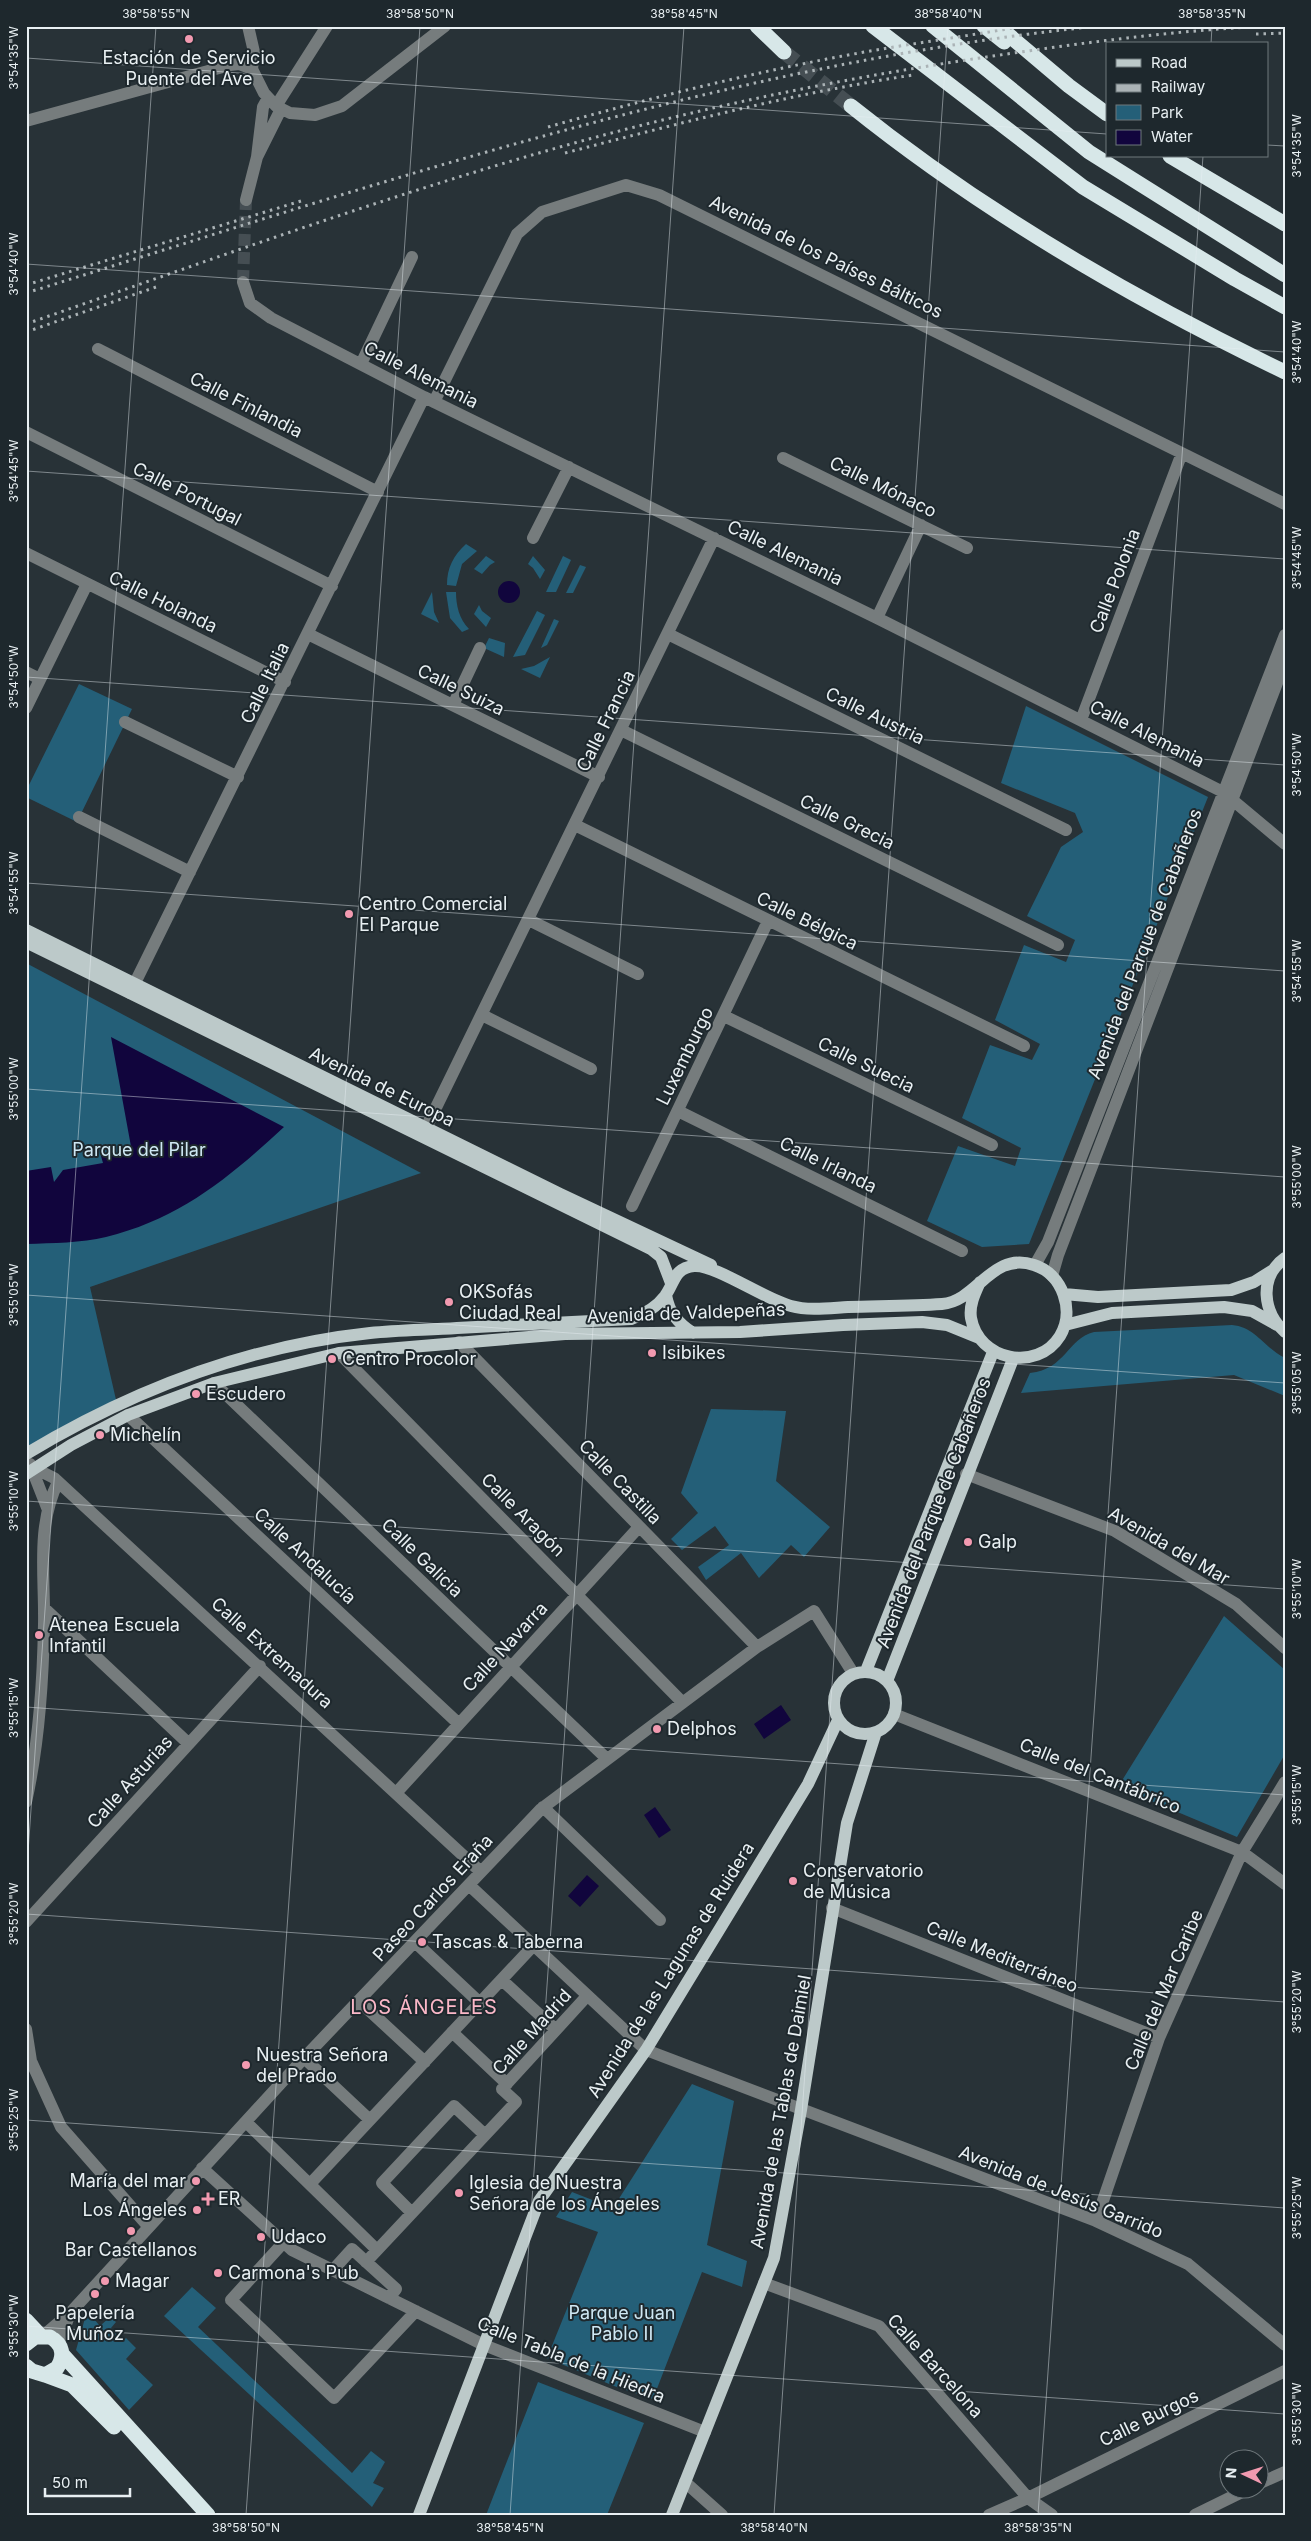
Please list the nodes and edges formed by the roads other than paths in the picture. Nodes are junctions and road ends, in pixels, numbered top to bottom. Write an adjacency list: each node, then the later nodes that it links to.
1 (248, 26): 10 (street)
2 (327, 26): 12 (street)
3 (445, 26): 12 (street)
4 (757, 26): 9 (highway)
5 (873, 26): 22 (highway)
6 (933, 26): 20 (highway)
7 (984, 26): 11 (highway)
8 (998, 26): 11 (highway)
9 (784, 52)
10 (252, 69): 12 (street); 15 (street)
11 (1069, 86): 14 (highway)
12 (275, 105): 17 (street)
13 (851, 106): 23 (highway)
14 (1106, 113)
15 (26, 121)
16 (1173, 158): 18 (highway)
17 (246, 200)
18 (1285, 224)
19 (412, 257): 25 (street)
20 (1285, 276)
21 (243, 282): 25 (street, Calle Alemania)
22 (1285, 306)
23 (1212, 337): 26 (highway); 27 (highway)
24 (98, 349): 33 (street, Calle Finlandia)
25 (361, 364): 28 (street, Calle Alemania)
26 (1285, 372)
27 (1285, 379)
28 (429, 399): 30 (street, Avenida de los Países Bálticos); 32 (street, Calle Alemania); 33 (street, Calle Italia)
29 (26, 432): 41 (street, Calle Portugal)
30 (1182, 453): 34 (street, Avenida de los Países Bálticos); 53 (street, Calle Polonia)
31 (783, 458): 35 (street, Calle Mónaco)
32 (569, 467): 36 (street); 37 (street, Calle Alemania)
33 (378, 492): 41 (street, Calle Italia)
34 (1285, 504)
35 (921, 525): 38 (street, Calle Mónaco); 42 (street)
36 (534, 538)
37 (714, 538): 42 (street, Calle Alemania); 44 (street, Calle Francia)
38 (967, 548)
39 (26, 553): 40 (street, Calle Holanda)
40 (87, 584): 49 (street); 50 (street, Calle Holanda)
41 (332, 586): 43 (street, Calle Italia)
42 (877, 618): 53 (street, Calle Alemania)
43 (308, 634): 50 (street, Calle Italia); 51 (street, Calle Suiza)
44 (668, 634): 55 (street, Calle Francia); 61 (street, Calle Austria)
45 (1285, 635): 58 (street, Avenida del Parque de Cabañeros)
46 (480, 648): 51 (street)
47 (1285, 662): 58 (street, Avenida del Parque de Cabañeros)
48 (26, 672): 49 (street)
49 (40, 680): 52 (street)
50 (285, 682): 56 (street, Calle Italia)
51 (453, 705): 57 (street, Calle Suiza)
52 (26, 708)
53 (1080, 720): 58 (street, Calle Alemania)
54 (126, 722): 56 (street)
55 (621, 730): 57 (street, Calle Francia); 68 (street, Calle Grecia)
56 (238, 776): 63 (street, Calle Italia)
57 (599, 777): 60 (street, Calle Francia)
58 (1227, 796): 62 (street, Calle Alemania); 81 (street, Avenida del Parque de Cabañeros); 84 (street, Avenida del Parque de Cabañeros)
59 (80, 816): 63 (street)
60 (575, 825): 64 (street, Calle Francia); 65 (street, Calle Bélgica)
61 (1066, 830)
62 (1285, 844)
63 (190, 872): 70 (street, Calle Italia)
64 (529, 920): 69 (street); 71 (street, Calle Francia)
65 (768, 921): 72 (street, Luxemburgo); 73 (street, Calle Bélgica)
66 (26, 930): 70 (main road, Avenida de Europa)
67 (26, 942): 70 (main road, Avenida de Europa)
68 (1058, 944)
69 (638, 974)
70 (132, 988): 76 (main road, Avenida de Europa); 86 (main road, Avenida de Europa)
71 (482, 1014): 74 (street); 76 (street, Calle Francia)
72 (724, 1016): 75 (street, Luxemburgo); 77 (street, Calle Suecia)
73 (1024, 1046)
74 (591, 1069)
75 (678, 1111): 78 (street, Luxemburgo); 79 (street, Calle Irlanda)
76 (426, 1128): 83 (main road, Avenida de Europa)
77 (992, 1146)
78 (632, 1206)
79 (962, 1251)
80 (1285, 1258): 82 (main road)
81 (1034, 1265): 84 (main road); 85 (main road)
82 (1273, 1270): 87 (main road); 89 (main road)
83 (722, 1275): 85 (main road, Avenida de Valdepeñas); 86 (main road, Avenida de Valdepeñas)
84 (1052, 1276): 87 (main road)
85 (980, 1282): 91 (main road)
86 (668, 1289): 90 (main road, Avenida de Europa); 98 (main road, Avenida de Valdepeñas)
87 (1064, 1294): 88 (main road)
88 (1065, 1325): 89 (main road); 95 (main road)
89 (1281, 1329)
90 (693, 1333): 91 (main road, Avenida de Valdepeñas); 92 (main road, Avenida de Valdepeñas)
91 (979, 1338): 93 (main road)
92 (459, 1342): 94 (main road, Avenida de Valdepeñas); 103 (street, Calle Castilla)
93 (993, 1352): 95 (main road); 110 (main road, Avenida del Parque de Cabañeros)
94 (339, 1353): 96 (main road, Avenida de Valdepeñas); 104 (street, Calle Aragón)
95 (1013, 1359): 100 (main road, Avenida del Parque de Cabañeros)
96 (214, 1383): 97 (main road, Avenida de Valdepeñas); 109 (street, Calle Galicia)
97 (128, 1415): 99 (main road, Avenida de Valdepeñas); 115 (street, Calle Andalucía)
98 (26, 1455): 99 (street)
99 (30, 1471): 101 (street, Calle Extremadura); 102 (street)
100 (966, 1474): 107 (street, Avenida del Mar); 111 (main road, Avenida del Parque de Cabañeros)
101 (58, 1482): 102 (street); 108 (street, Calle Extremadura)
102 (48, 1510): 105 (street)
103 (640, 1527): 104 (street, Calle Navarra); 106 (street, Calle Castilla)
104 (578, 1595): 109 (street, Calle Navarra); 112 (street, Calle Aragón)
105 (45, 1608): 117 (street); 118 (street)
106 (757, 1647): 110 (street, Paseo Carlos Eraña); 112 (street, Paseo Carlos Eraña)
107 (1285, 1648)
108 (260, 1666): 117 (street, Calle Asturias); 121 (street, Calle Extremadura)
109 (510, 1667): 115 (street, Calle Navarra); 119 (street, Calle Galicia)
110 (860, 1672): 111 (main road); 114 (main road)
111 (887, 1681): 113 (main road)
112 (682, 1702): 119 (street, Paseo Carlos Eraña)
113 (894, 1714): 116 (main road); 124 (street, Calle del Cantábrico)
114 (838, 1720): 116 (main road); 141 (main road, Avenida de las Lagunas de Ruidera)
115 (459, 1724): 121 (street, Calle Navarra)
116 (876, 1732): 128 (main road, Avenida de las Tablas de Daimiel)
117 (189, 1744): 130 (street, Calle Asturias)
118 (30, 1747): 122 (street)
119 (606, 1758): 123 (street, Paseo Carlos Eraña)
120 (1285, 1782): 124 (street, Calle del Mar Caribe)
121 (397, 1792): 125 (street, Calle Extremadura)
122 (26, 1802)
123 (543, 1807): 125 (street, Paseo Carlos Eraña); 129 (street)
124 (1242, 1852): 126 (street, Calle del Cantábrico); 140 (street, Calle del Mar Caribe)
125 (481, 1872): 127 (street, Paseo Carlos Eraña)
126 (1285, 1884)
127 (469, 1885): 131 (street, Paseo Carlos Eraña); 132 (street)
128 (832, 1908): 140 (street, Calle Mediterráneo); 145 (main road, Avenida de las Tablas de Daimiel)
129 (660, 1920)
130 (26, 1922)
131 (415, 1942): 135 (street, Paseo Carlos Eraña); 136 (street)
132 (534, 1946): 133 (street); 134 (street)
133 (502, 1980): 136 (street); 138 (street)
134 (587, 1996): 138 (street, Calle Madrid); 141 (street)
135 (359, 2001): 142 (street, Paseo Carlos Eraña); 143 (street)
136 (480, 2003): 139 (street)
137 (26, 2029): 153 (street)
138 (556, 2030): 144 (street, Calle Madrid)
139 (452, 2032): 143 (street); 144 (street)
140 (1159, 2038): 152 (street, Calle del Mar Caribe)
141 (646, 2050): 145 (street, Avenida de Jesús Garrido); 165 (main road, Avenida de las Lagunas de Ruidera)
142 (304, 2058): 146 (street); 147 (street, Paseo Carlos Eraña)
143 (425, 2062): 146 (street)
144 (507, 2084): 148 (street, Calle Madrid)
145 (801, 2110): 152 (street, Avenida de Jesús Garrido); 158 (main road, Avenida de las Tablas de Daimiel)
146 (370, 2120): 150 (street)
147 (246, 2122): 149 (street, Paseo Carlos Eraña); 150 (street)
148 (485, 2135): 151 (street, Calle Madrid); 151 (street)
149 (202, 2168): 153 (street, Paseo Carlos Eraña); 154 (street, Calle Tabla de la Hiedra)
150 (310, 2184): 155 (street)
151 (412, 2213): 155 (street, Calle Madrid)
152 (1096, 2221): 166 (street, Avenida de Jesús Garrido)
153 (148, 2226): 161 (street, Paseo Carlos Eraña)
154 (284, 2242): 157 (street, Calle Tabla de la Hiedra); 160 (street)
155 (377, 2250): 156 (street, Calle Madrid)
156 (366, 2262): 157 (street); 159 (street)
157 (333, 2270): 159 (street, Calle Tabla de la Hiedra)
158 (764, 2283): 170 (main road, Avenida de las Tablas de Daimiel); 174 (street, Calle Barcelona)
159 (389, 2298): 160 (street, Calle Tabla de la Hiedra)
160 (416, 2311): 165 (street, Calle Tabla de la Hiedra)
161 (71, 2312): 163 (street, Paseo Carlos Eraña); 167 (street, Paseo Carlos Eraña)
162 (26, 2320): 163 (highway)
163 (42, 2335): 164 (highway); 167 (highway)
164 (26, 2344)
165 (484, 2345): 170 (street, Calle Tabla de la Hiedra); 178 (main road, Avenida de las Lagunas de Ruidera)
166 (1285, 2345)
167 (61, 2350): 168 (highway); 177 (highway)
168 (32, 2371): 176 (highway)
169 (1285, 2371): 174 (street, Calle Burgos)
170 (705, 2432): 173 (main road, Avenida de las Tablas de Daimiel)
171 (1285, 2472): 172 (street)
172 (1268, 2480)
173 (685, 2482): 179 (main road, Avenida de las Tablas de Daimiel); 180 (street)
174 (1028, 2498): 181 (street, Calle Burgos); 182 (street, Calle Barcelona)
175 (1230, 2498): 183 (street)
176 (196, 2515)
177 (208, 2515)
178 (419, 2515)
179 (672, 2515)
180 (722, 2515)
181 (989, 2515)
182 (1052, 2515)
183 (1195, 2515)

